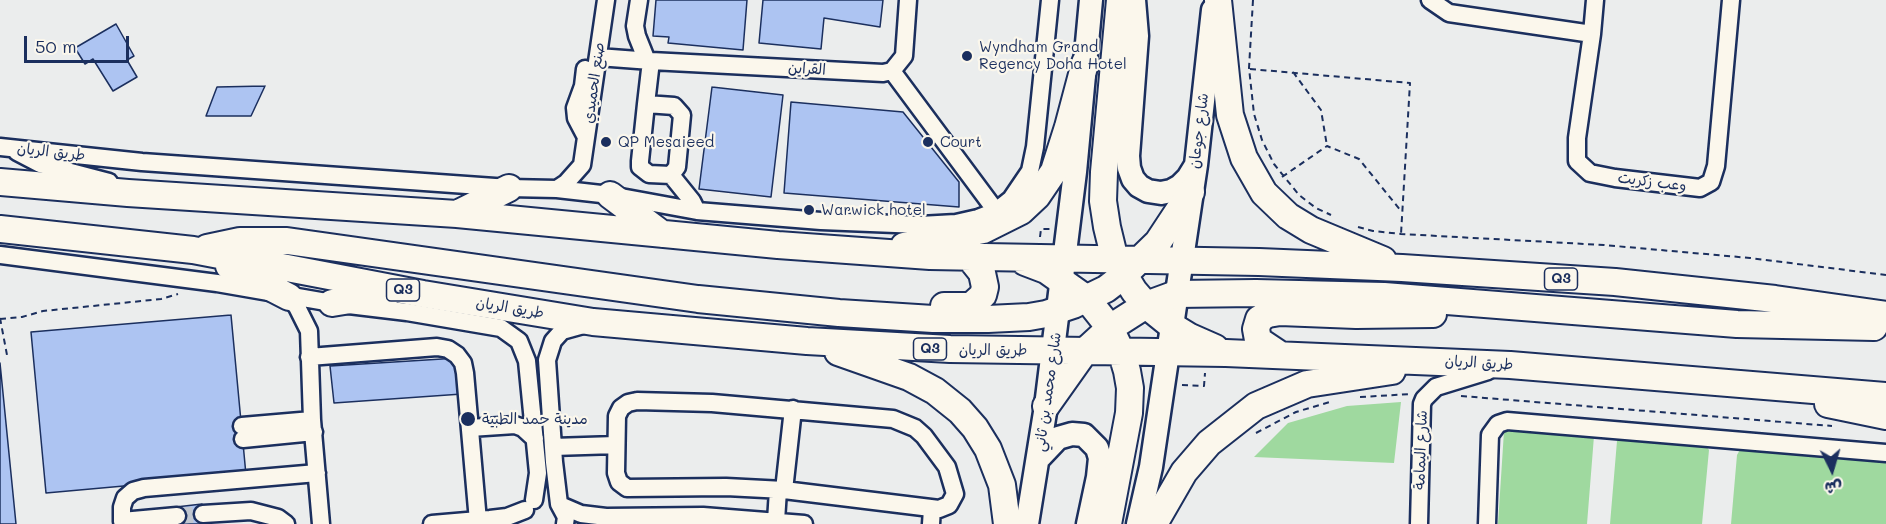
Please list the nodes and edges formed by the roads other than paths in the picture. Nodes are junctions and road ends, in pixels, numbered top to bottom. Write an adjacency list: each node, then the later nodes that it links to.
1 (595, 0): 20 (street)
2 (606, 0): 14 (street, صنع الحميدي)
3 (639, 0): 15 (street)
4 (908, 0): 17 (street)
5 (1050, 0): 32 (street)
6 (1091, 0): 16 (main road)
7 (1120, 0): 41 (highway)
8 (1134, 0): 23 (main road)
9 (1216, 0): 23 (main road, شارع جوعان); 42 (highway)
10 (1430, 0): 13 (street)
11 (1595, 0): 13 (street, وعب زكريت)
12 (1731, 0): 13 (street, وعب زكريت)
13 (1592, 34)
14 (598, 57): 15 (street, القراين); 20 (street, صنع الحميدي)
15 (649, 61): 17 (street, القراين); 18 (street)
16 (1085, 63): 37 (highway); 43 (main road)
17 (891, 71): 32 (street)
18 (646, 104): 24 (street); 24 (street)
19 (0, 136): 21 (street)
20 (586, 137): 22 (street, صنع الحميدي)
21 (6, 148): 26 (street, طريق الريان); 29 (street)
22 (582, 165): 27 (street); 30 (street)
23 (1196, 165): 28 (main road, شارع جوعان)
24 (671, 175): 31 (street)
25 (0, 182): 29 (highway, Q3)
26 (508, 188): 27 (street, طريق الريان); 33 (highway)
27 (557, 189): 30 (street, طريق الريان)
28 (1191, 192): 40 (main road, شارع جوعان); 41 (highway)
29 (128, 193): 33 (highway, Q3)
30 (604, 194): 31 (street, طريق الريان); 35 (highway)
31 (697, 211): 32 (street, طريق الريان)
32 (996, 211)
33 (457, 214): 35 (highway, Q3)
34 (0, 229): 36 (highway, طريق الريان / Q3)
35 (662, 235): 37 (highway, Q3)
36 (193, 250): 44 (highway, طريق الريان / Q3); 46 (highway); 47 (highway)
37 (872, 253): 39 (highway, Q3)
38 (0, 255): 46 (street, طريق الريان)
39 (970, 258): 43 (highway, Q3); 47 (highway)
40 (1180, 261): 41 (highway, Q3); 42 (highway, Q3); 45 (main road)
41 (1127, 266): 43 (highway, Q3); 48 (highway); 50 (highway)
42 (1402, 268): 53 (highway, Q3)
43 (1063, 270): 48 (highway); 52 (main road, شارع محمد بن ثاني)
44 (423, 294): 49 (highway); 54 (highway, طريق الريان / Q3)
45 (1176, 294): 50 (highway); 51 (highway); 55 (main road)
46 (289, 297): 49 (street, طريق الريان); 58 (street)
47 (698, 299): 52 (highway)
48 (1087, 299): 52 (highway); 57 (highway)
49 (332, 303): 58 (street); 77 (street, طريق الريان)
50 (1146, 305): 55 (highway); 57 (highway)
51 (1550, 308): 56 (highway); 65 (highway)
52 (1058, 310): 60 (main road, شارع محمد بن ثاني)
53 (1886, 315)
54 (593, 322): 59 (highway, طريق الريان / Q3); 79 (street)
55 (1172, 326): 63 (main road); 64 (highway)
56 (1886, 327)
57 (1110, 328): 61 (highway); 62 (highway)
58 (309, 330): 66 (street)
59 (807, 341): 60 (highway, طريق الريان / Q3); 98 (highway)
60 (1053, 350): 61 (highway, طريق الريان / Q3); 71 (main road, شارع محمد بن ثاني)
61 (1085, 351): 62 (highway, طريق الريان / Q3); 71 (highway)
62 (1121, 351): 63 (highway, طريق الريان / Q3); 101 (highway)
63 (1168, 351): 64 (highway, طريق الريان / Q3); 102 (main road)
64 (1216, 353): 65 (highway, طريق الريان / Q3)
65 (1279, 354): 67 (highway, طريق الريان / Q3)
66 (309, 357): 74 (street); 75 (street)
67 (1454, 362): 68 (highway, طريق الريان / Q3); 103 (highway)
68 (1510, 365): 69 (highway, طريق الريان / Q3); 104 (street, شارع اليمامة)
69 (1708, 380): 70 (highway, طريق الريان / Q3); 73 (highway)
70 (1886, 396)
71 (1046, 406): 81 (main road, شارع محمد بن ثاني)
72 (793, 409): 78 (street); 83 (street); 88 (street)
73 (1886, 416)
74 (313, 426): 76 (street); 82 (street)
75 (470, 428): 77 (street); 91 (street)
76 (243, 433)
77 (535, 439): 85 (street, طريق الريان)
78 (616, 445): 79 (street); 83 (street)
79 (553, 447): 84 (street)
80 (1886, 453): 105 (street)
81 (1039, 458): 99 (main road, شارع محمد بن ثاني); 100 (main road)
82 (317, 473): 87 (street); 94 (street)
83 (783, 490): 88 (street); 92 (street)
84 (560, 505): 85 (street); 89 (street); 96 (street)
85 (528, 511): 91 (street)
86 (202, 514): 93 (street)
87 (177, 516)
88 (938, 516)
89 (606, 517): 90 (street); 97 (street)
90 (703, 520): 92 (street)
91 (478, 521): 95 (street)
92 (789, 522)
93 (286, 524)
94 (321, 524)
95 (432, 524)
96 (565, 524)
97 (583, 524)
98 (1007, 524)
99 (1027, 524)
100 (1088, 524)
101 (1108, 524)
102 (1138, 524)
103 (1154, 524)
104 (1419, 524)
105 (1486, 524)

